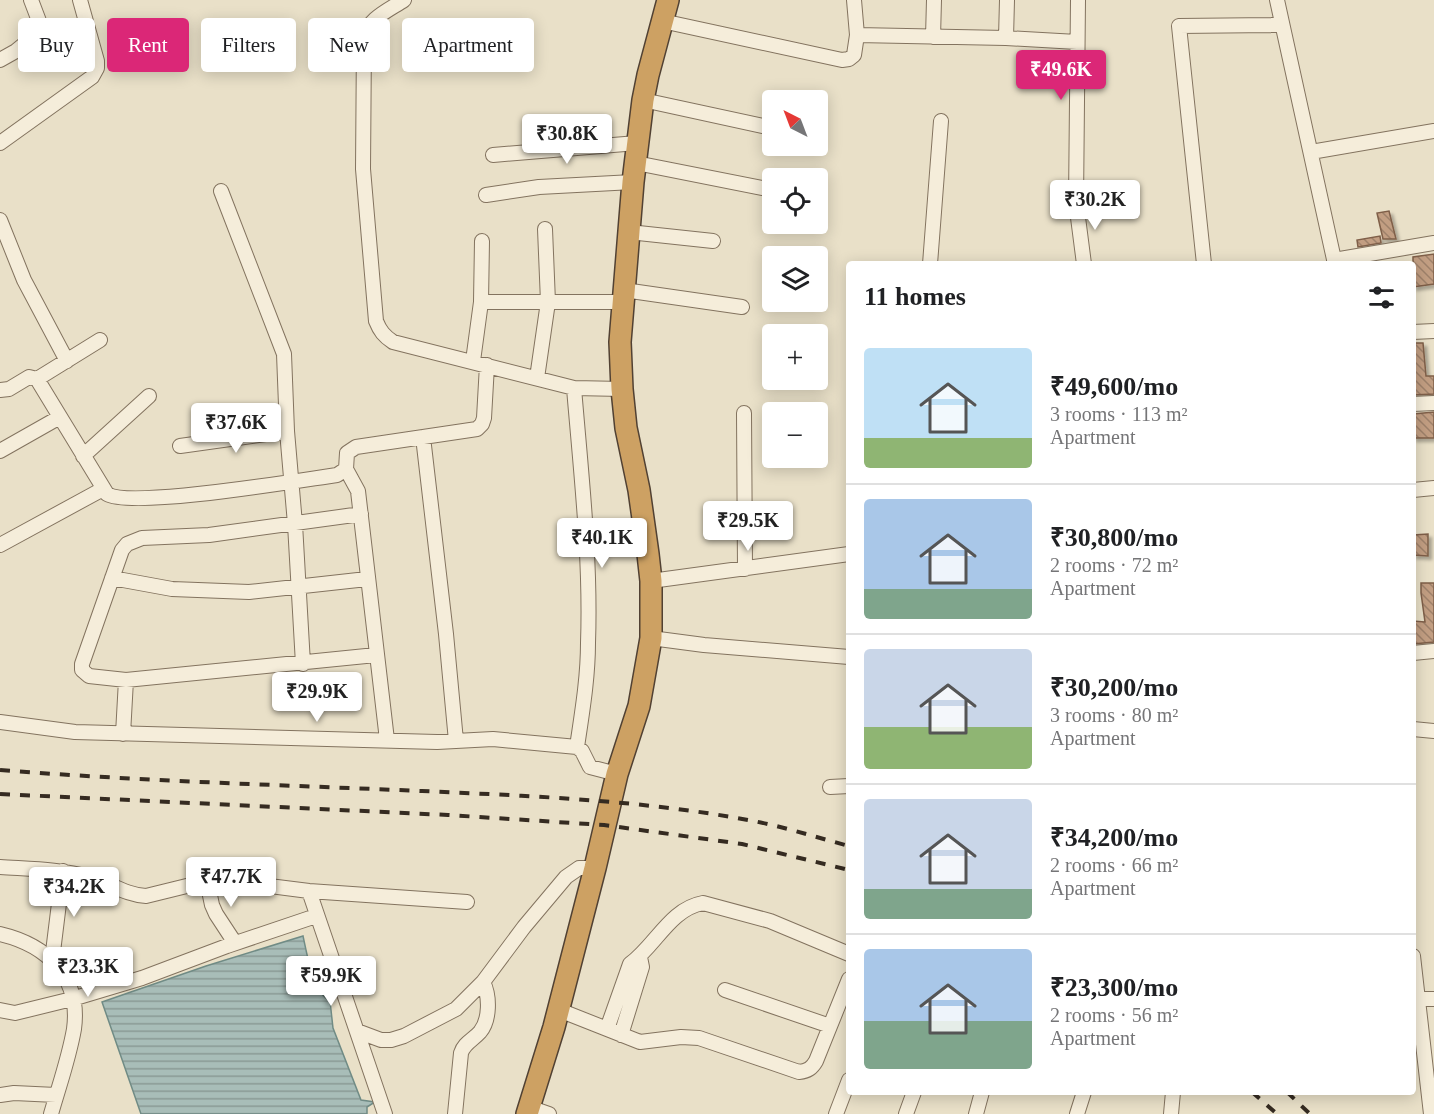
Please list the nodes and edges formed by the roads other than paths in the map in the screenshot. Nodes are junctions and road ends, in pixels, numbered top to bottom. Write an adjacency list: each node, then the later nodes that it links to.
1 (31, 0): 16 (street)
2 (80, 0): 21 (street)
3 (404, 0): 48 (street)
4 (668, 0): 10 (highway)
5 (854, 0): 12 (street)
6 (934, 0): 13 (street)
7 (1007, 0): 14 (street)
8 (1078, 0): 15 (street)
9 (1277, 0): 11 (street)
10 (662, 21): 12 (street); 17 (highway)
11 (1282, 25): 22 (street); 37 (street)
12 (857, 35): 13 (street)
13 (933, 37): 14 (street)
14 (1006, 38): 15 (street)
15 (1077, 42): 36 (street)
16 (0, 60)
17 (643, 100): 19 (street); 24 (highway)
18 (941, 121): 35 (street)
19 (762, 126)
20 (1434, 131): 22 (street)
21 (0, 143)
22 (1311, 152): 38 (street)
23 (493, 155): 24 (street)
24 (636, 163): 25 (street); 27 (street); 30 (highway)
25 (762, 188)
26 (221, 191): 59 (street)
27 (486, 195)
28 (0, 220): 34 (street)
29 (545, 229): 42 (street)
30 (629, 232): 32 (street); 40 (highway)
31 (482, 241): 41 (street)
32 (713, 241)
33 (1434, 243): 39 (street)
34 (6, 253): 47 (street)
35 (930, 261)
36 (1084, 261)
37 (1204, 261)
38 (1334, 261)
39 (1339, 261)
40 (623, 296): 42 (street); 43 (street); 52 (highway)
41 (481, 302): 42 (street); 48 (street)
42 (548, 302): 49 (street)
43 (742, 307)
44 (1434, 331): 45 (street)
45 (1416, 332)
46 (100, 340): 47 (street)
47 (67, 361): 50 (street)
48 (480, 363): 49 (street); 60 (street)
49 (537, 378): 51 (street)
50 (37, 379): 53 (street); 58 (street)
51 (574, 388): 52 (street); 91 (street)
52 (622, 389): 76 (highway)
53 (0, 390)
54 (149, 396): 63 (street)
55 (1434, 403): 56 (street)
56 (1416, 404)
57 (744, 413): 73 (street)
58 (60, 417): 62 (street); 63 (street)
59 (287, 431): 61 (street); 65 (street)
60 (423, 437): 64 (street); 90 (street)
61 (180, 446)
62 (0, 451)
63 (83, 456): 67 (street)
64 (346, 469): 65 (street); 69 (street)
65 (292, 482): 67 (street); 70 (street)
66 (1434, 488): 68 (street)
67 (103, 489): 71 (street)
68 (1416, 490)
69 (361, 513): 70 (street); 75 (street)
70 (295, 524): 74 (street); 77 (street)
71 (2, 540)
72 (846, 554): 73 (street)
73 (744, 569): 76 (street)
74 (112, 578): 77 (street); 84 (street)
75 (367, 579): 77 (street); 81 (street)
76 (651, 581): 78 (highway)
77 (299, 588): 83 (street)
78 (651, 638): 82 (street); 92 (highway)
79 (1434, 651): 80 (street)
80 (1416, 652)
81 (376, 655): 83 (street); 89 (street)
82 (846, 657)
83 (303, 664): 84 (street)
84 (126, 680): 88 (street)
85 (0, 722): 88 (street)
86 (1416, 729): 87 (street)
87 (1434, 731)
88 (123, 734): 89 (street)
89 (387, 740): 90 (street)
90 (456, 741): 91 (street)
91 (577, 747): 92 (street)
92 (617, 774): 96 (highway)
93 (846, 786): 94 (street)
94 (830, 787)
95 (0, 867): 97 (street)
96 (596, 868): 107 (street); 115 (highway)
97 (63, 872): 98 (street); 106 (street)
98 (207, 881): 99 (street); 103 (street)
99 (309, 891): 100 (street); 101 (street)
100 (467, 902)
101 (316, 916): 103 (street); 118 (street)
102 (0, 934): 106 (street)
103 (235, 943): 111 (street)
104 (846, 953): 105 (street)
105 (640, 957): 117 (street); 119 (street)
106 (52, 960): 111 (street)
107 (483, 982): 118 (street); 130 (street)
108 (1416, 982): 112 (street)
109 (846, 986): 116 (street)
110 (725, 990): 116 (street)
111 (72, 999): 114 (street); 122 (street)
112 (1418, 999): 113 (street); 137 (street)
113 (1434, 999)
114 (0, 1010)
115 (559, 1010): 117 (street); 127 (highway)
116 (830, 1026): 119 (street)
117 (607, 1029): 119 (street)
118 (357, 1031): 129 (street)
119 (621, 1035)
120 (846, 1088): 132 (street)
121 (0, 1095): 122 (street)
122 (56, 1095): 128 (street)
123 (913, 1095): 133 (street)
124 (981, 1095): 134 (street)
125 (1083, 1095): 135 (street)
126 (1173, 1095): 136 (street)
127 (528, 1111): 131 (street)
128 (51, 1114)
129 (385, 1114)
130 (455, 1114)
131 (549, 1114)
132 (836, 1114)
133 (906, 1114)
134 (976, 1114)
135 (1077, 1114)
136 (1171, 1114)
137 (1431, 1114)

